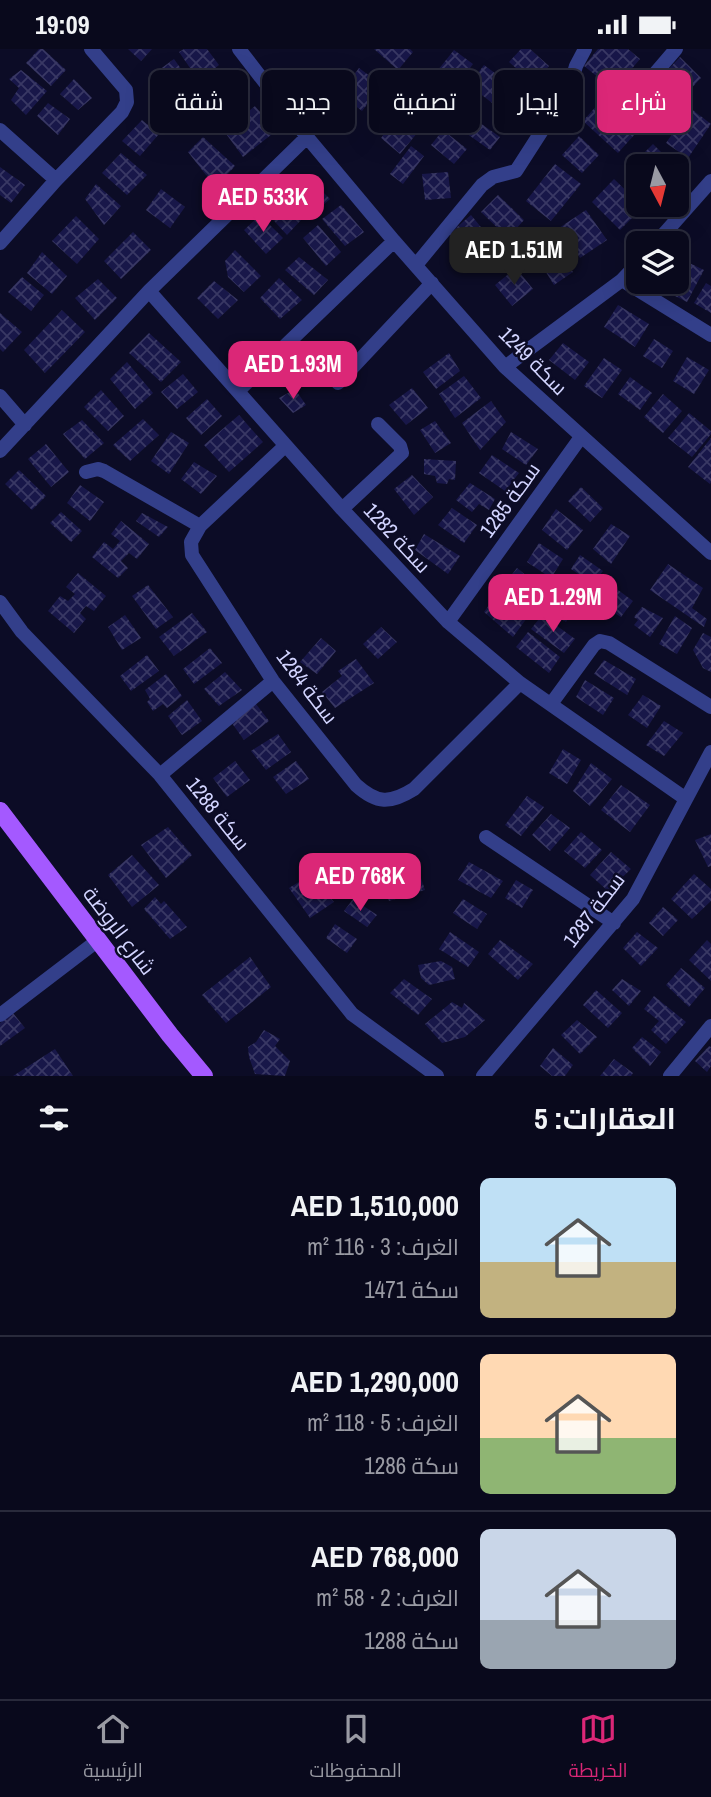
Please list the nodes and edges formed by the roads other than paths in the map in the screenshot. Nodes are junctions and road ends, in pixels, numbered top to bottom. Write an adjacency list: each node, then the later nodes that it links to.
1 (90, 49): 8 (street)
2 (239, 49): 7 (street, سكة 1249)
3 (585, 49): 13 (street)
4 (676, 49): 5 (street)
5 (658, 70)
6 (0, 130): 8 (street)
7 (307, 137): 11 (street, سكة 1249); 17 (street)
8 (56, 180): 12 (street)
9 (711, 181): 10 (street)
10 (667, 231)
11 (394, 241): 13 (street, سكة 1249); 21 (street)
12 (0, 243)
13 (416, 265): 16 (street, سكة 1249)
14 (626, 276): 15 (street)
15 (622, 280): 18 (street); 19 (street)
16 (432, 283): 19 (street, سكة 1249); 20 (street)
17 (149, 291): 21 (street, سكة 1282); 24 (street)
18 (711, 335)
19 (506, 366): 25 (street, سكة 1249)
20 (338, 383)
21 (238, 391): 26 (street, سكة 1282)
22 (0, 396): 24 (street)
23 (378, 424): 29 (street)
24 (25, 425): 27 (street)
25 (581, 437): 31 (street, سكة 1249); 33 (street, سكة 1285)
26 (285, 446): 29 (street, سكة 1282); 30 (street)
27 (0, 451)
28 (86, 472): 30 (street)
29 (342, 509): 33 (street, سكة 1282)
30 (200, 526): 34 (street, سكة 1284)
31 (711, 553)
32 (0, 602): 39 (street, سكة 1288)
33 (448, 622): 35 (street, سكة 1282)
34 (273, 681): 35 (street, سكة 1284); 39 (street)
35 (520, 683): 36 (street, سكة 1282)
36 (551, 704): 37 (street); 40 (street, سكة 1282)
37 (711, 707)
38 (711, 752): 40 (street, سكة 1287)
39 (160, 775): 49 (street, سكة 1288)
40 (686, 799): 43 (street, سكة 1287)
41 (0, 811): 44 (main road, شارع الروضة)
42 (486, 837): 43 (street)
43 (614, 923): 50 (street, سكة 1287)
44 (97, 941): 45 (street); 48 (main road, شارع الروضة)
45 (0, 1015)
46 (711, 1026): 47 (street)
47 (678, 1073)
48 (204, 1076)
49 (437, 1076)
50 (483, 1076)

